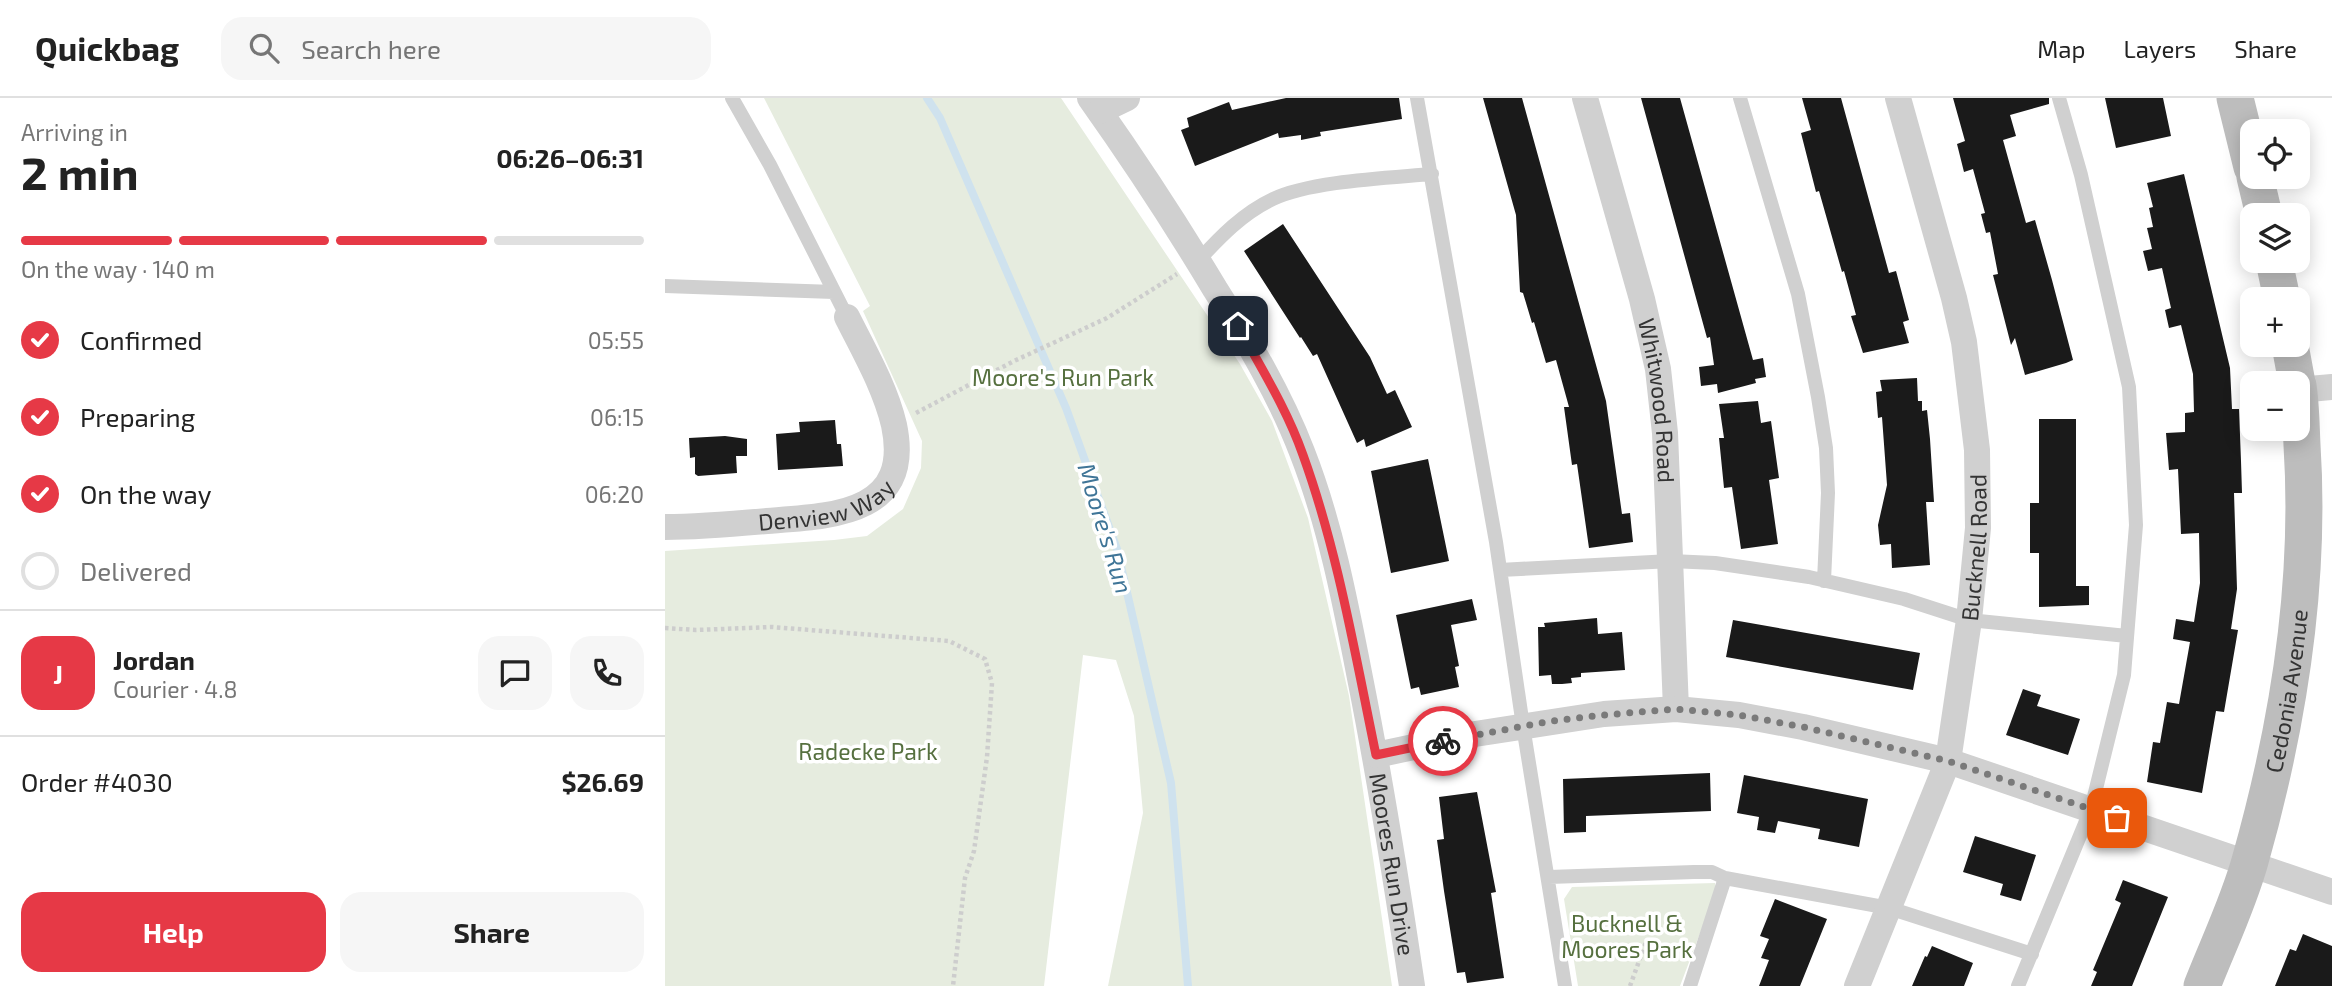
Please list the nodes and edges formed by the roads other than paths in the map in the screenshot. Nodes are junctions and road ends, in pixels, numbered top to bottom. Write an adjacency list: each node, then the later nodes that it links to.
1 (732, 98): 14 (lane)
2 (1127, 98): 9 (street)
3 (1417, 98): 11 (lane)
4 (1585, 98): 20 (street, Whitwood Road)
5 (1739, 98): 22 (lane)
6 (1898, 98): 23 (street, Bucknell Road)
7 (2059, 98): 24 (lane)
8 (2235, 98): 10 (street)
9 (1095, 104): 12 (street, Moores Run Drive)
10 (2240, 119)
11 (1432, 174): 12 (lane); 21 (lane)
12 (1198, 261): 27 (street, Moores Run Drive)
13 (665, 286): 14 (lane)
14 (834, 292): 15 (lane)
15 (846, 317): 19 (street, Denview Way)
16 (2310, 386): 17 (street)
17 (2332, 387)
18 (2301, 441): 30 (street, Cedonia Avenue)
19 (665, 527)
20 (1671, 561): 21 (lane); 22 (lane); 25 (street, Whitwood Road)
21 (1500, 570): 26 (lane)
22 (1824, 581): 23 (lane)
23 (1969, 620): 24 (lane); 28 (street, Bucknell Road)
24 (2127, 636): 29 (lane)
25 (1676, 709): 26 (street); 28 (street)
26 (1523, 726): 27 (street); 31 (lane)
27 (1376, 755): 36 (street, Moores Run Drive)
28 (1948, 761): 29 (street); 34 (street, Bucknell Road)
29 (2091, 809): 30 (street); 35 (lane)
30 (2249, 864): 33 (street); 41 (street, Cedonia Avenue)
31 (1549, 877): 32 (lane); 37 (lane)
32 (1725, 878): 34 (lane); 38 (lane)
33 (2332, 892)
34 (1889, 908): 35 (lane); 39 (street, Bucknell Road)
35 (2032, 954): 40 (lane)
36 (1412, 986)
37 (1565, 986)
38 (1691, 986)
39 (1857, 986)
40 (2018, 986)
41 (2202, 986)

